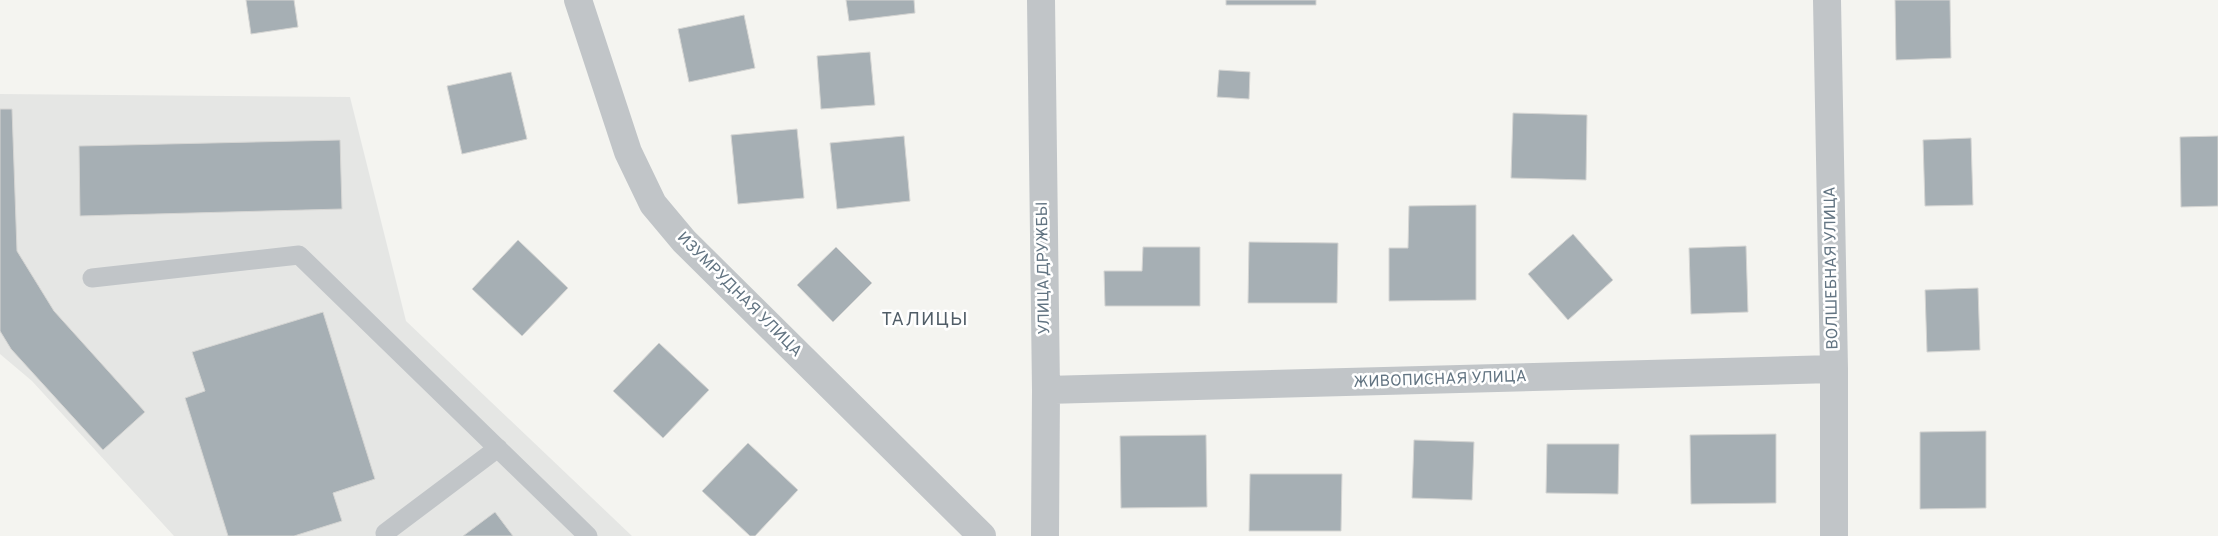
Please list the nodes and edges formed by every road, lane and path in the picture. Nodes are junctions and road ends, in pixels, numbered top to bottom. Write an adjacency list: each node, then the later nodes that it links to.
1 (578, 0): 10 (street, ИЗУМРУДНАЯ УЛИЦА)
2 (1041, 0): 6 (street, УЛИЦА ДРУЖБЫ)
3 (1828, 0): 5 (street, ВОЛШЕБНАЯ УЛИЦА)
4 (92, 278): 7 (lane)
5 (1834, 369): 6 (street, ЖИВОПИСНАЯ УЛИЦА); 12 (street, ВОЛШЕБНАЯ УЛИЦА)
6 (1046, 390): 11 (street, УЛИЦА ДРУЖБЫ)
7 (498, 448): 8 (lane); 9 (lane)
8 (385, 533)
9 (588, 536)
10 (982, 536)
11 (1045, 536)
12 (1834, 536)

